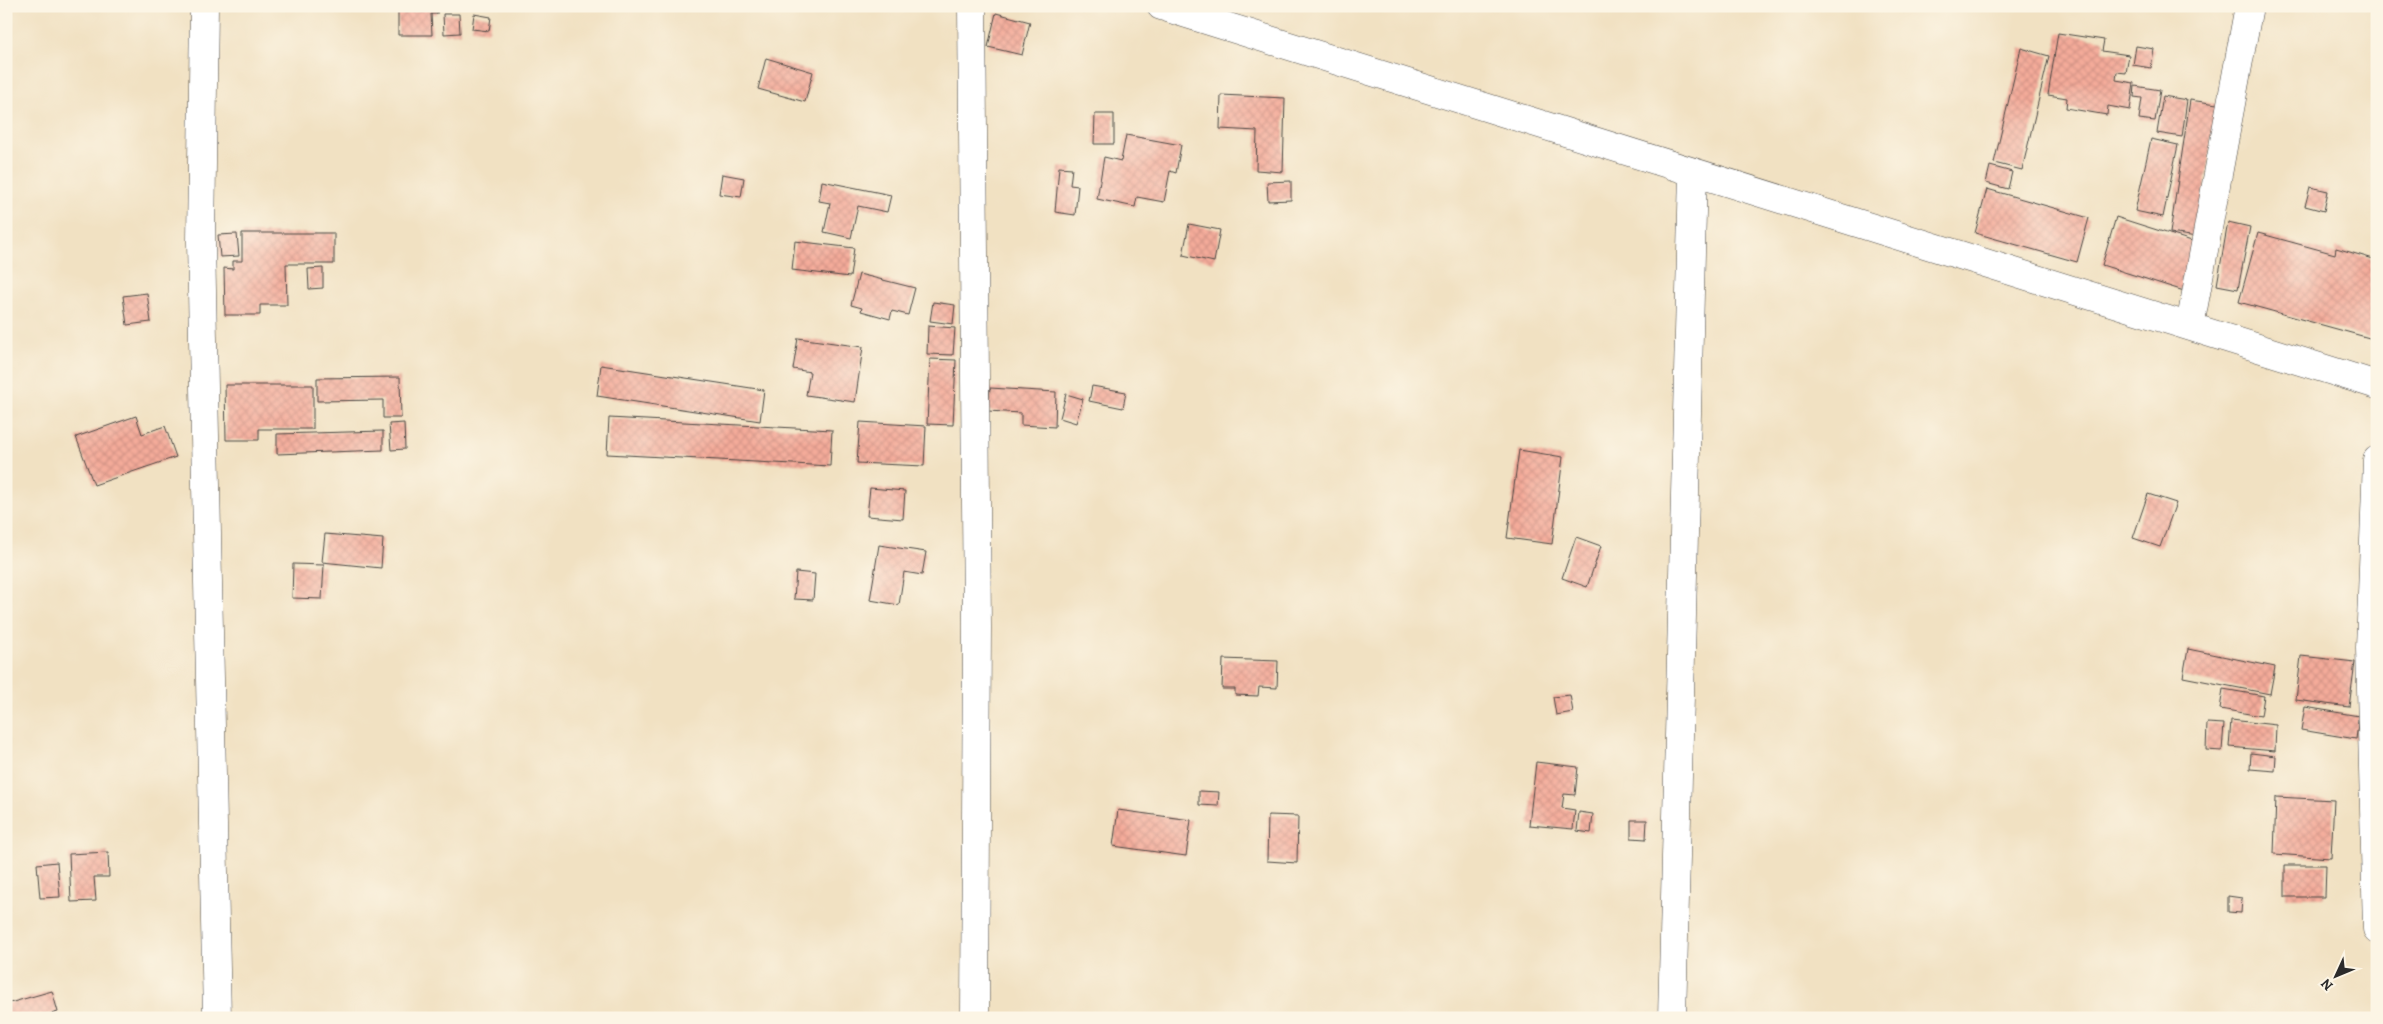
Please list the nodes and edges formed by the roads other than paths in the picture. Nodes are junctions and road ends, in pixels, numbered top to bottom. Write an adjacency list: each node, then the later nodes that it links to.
1 (204, 6): 10 (street)
2 (972, 6): 11 (street)
3 (1161, 6): 5 (street)
4 (2249, 6): 6 (street)
5 (1693, 172): 6 (street); 12 (street)
6 (2190, 326): 7 (street)
7 (2377, 385)
8 (2377, 460): 9 (street)
9 (2377, 929)
10 (217, 1018)
11 (975, 1018)
12 (1672, 1018)

